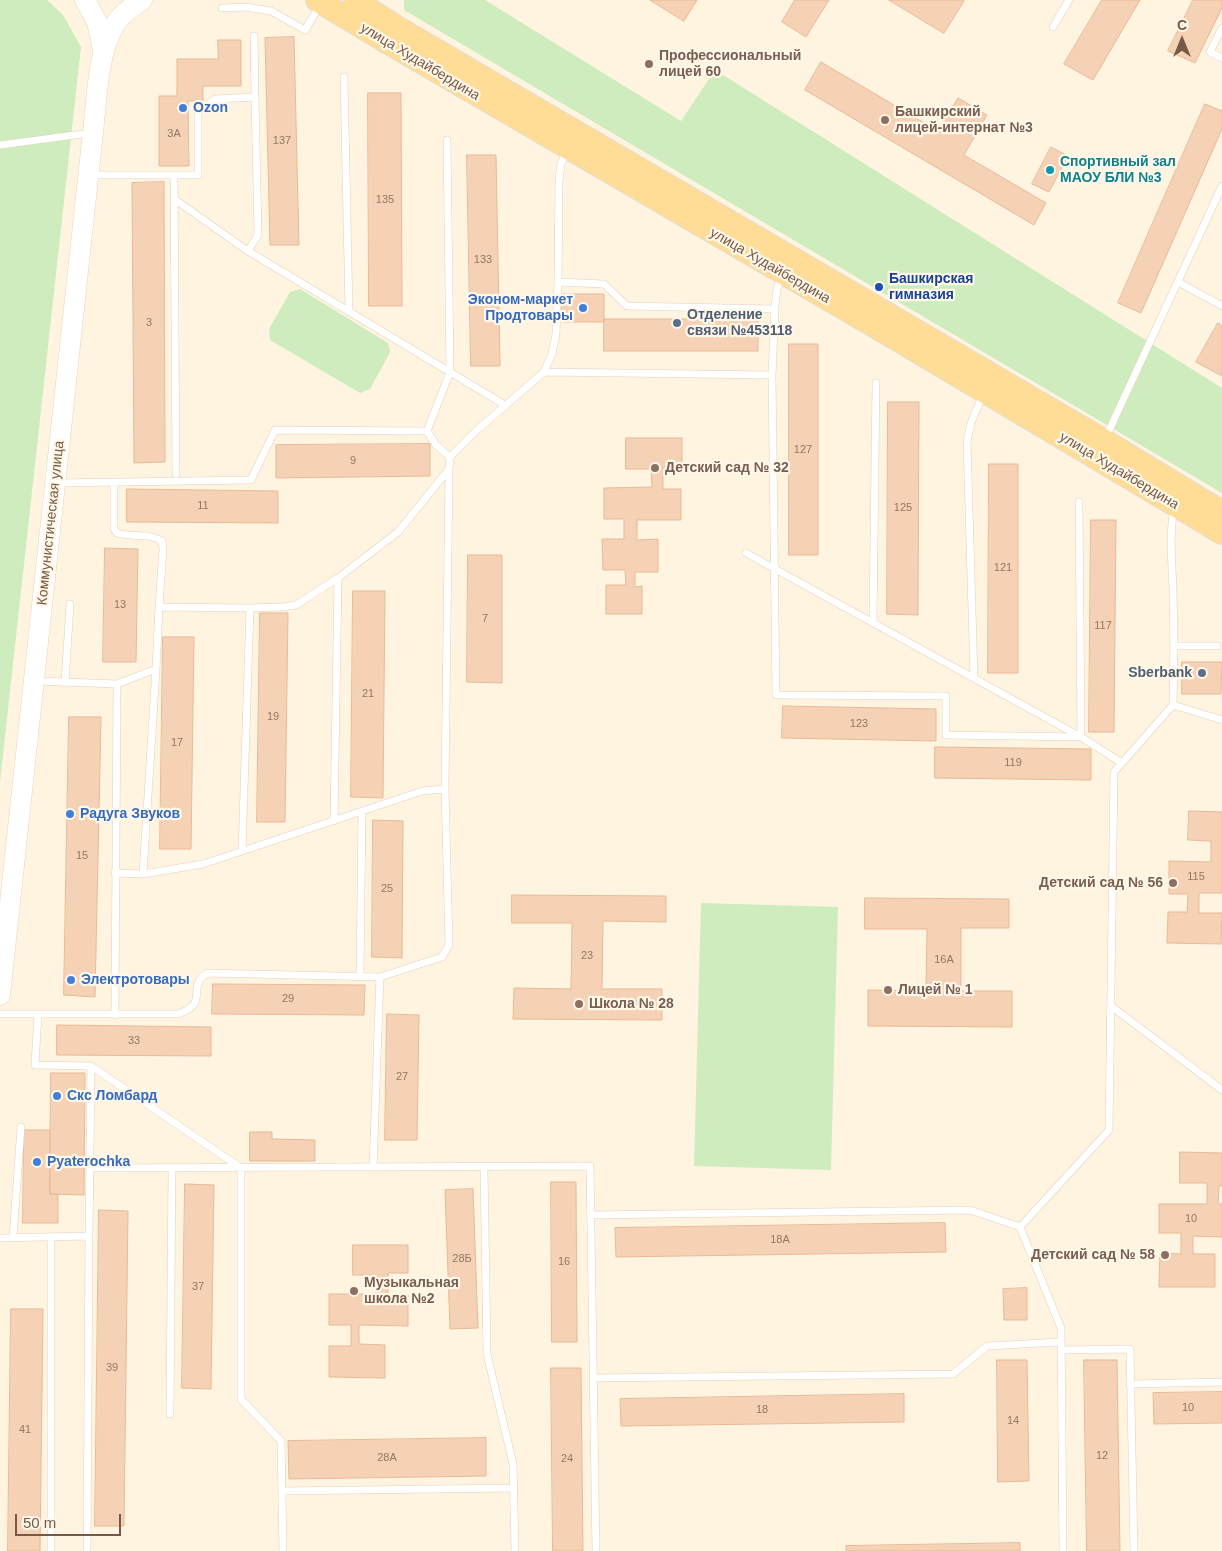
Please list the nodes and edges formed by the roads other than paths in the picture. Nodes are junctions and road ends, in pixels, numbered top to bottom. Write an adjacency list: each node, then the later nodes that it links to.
1 (85, 0): 10 (main road, Коммунистическая улица)
2 (142, 0): 10 (main road, Коммунистическая улица)
3 (355, 0): 16 (main road, улица Худайбердина)
4 (1069, 0): 7 (lane)
5 (319, 1): 6 (lane); 16 (main road, улица Худайбердина)
6 (222, 8)
7 (1053, 27)
8 (1222, 28): 11 (lane)
9 (254, 36): 13 (lane)
10 (103, 50): 14 (main road, Коммунистическая улица)
11 (1222, 58)
12 (344, 77): 28 (lane)
13 (255, 98): 19 (lane); 22 (lane)
14 (93, 132): 17 (lane); 18 (main road, Коммунистическая улица)
15 (447, 140): 29 (lane)
16 (572, 141): 23 (main road, улица Худайбердина); 24 (lane)
17 (0, 145)
18 (88, 175): 19 (lane); 41 (main road, Коммунистическая улица)
19 (174, 175): 21 (lane)
20 (1222, 186): 25 (lane)
21 (174, 199): 22 (lane); 39 (lane)
22 (248, 251): 28 (lane)
23 (786, 265): 27 (lane); 33 (main road, улица Худайбердина)
24 (558, 282): 27 (lane); 30 (lane)
25 (1178, 282): 26 (lane); 36 (lane)
26 (1222, 306)
27 (775, 309): 31 (lane)
28 (348, 311): 29 (lane)
29 (450, 372): 34 (lane); 35 (lane)
30 (544, 372): 31 (lane); 34 (lane)
31 (772, 375): 47 (lane)
32 (876, 383): 52 (lane)
33 (989, 384): 36 (main road, улица Худайбердина); 56 (lane)
34 (505, 405): 37 (lane)
35 (427, 431): 37 (lane); 40 (lane)
36 (1100, 449): 42 (main road, улица Худайбердина)
37 (450, 458): 38 (lane)
38 (449, 469): 48 (lane); 64 (lane)
39 (176, 474)
40 (114, 482): 41 (lane); 50 (lane)
41 (55, 483): 57 (main road, Коммунистическая улица)
42 (1179, 496): 44 (main road, улица Худайбердина); 45 (main road, улица Худайбердина); 53 (lane)
43 (1078, 502): 62 (lane)
44 (1222, 512)
45 (1222, 533)
46 (746, 553): 47 (lane)
47 (774, 568): 52 (lane); 62 (lane)
48 (338, 578): 51 (lane); 66 (lane)
49 (70, 604): 58 (lane)
50 (159, 607): 51 (lane); 55 (lane)
51 (250, 608): 67 (lane)
52 (873, 623): 56 (lane)
53 (1174, 646): 54 (lane); 60 (lane)
54 (1217, 646)
55 (156, 669): 59 (lane); 69 (lane)
56 (974, 678): 62 (lane)
57 (33, 681): 58 (lane); 70 (main road, Коммунистическая улица)
58 (65, 683): 59 (lane)
59 (117, 684): 68 (lane)
60 (1173, 705): 61 (lane); 63 (lane)
61 (1222, 720)
62 (1082, 737): 63 (lane)
63 (1122, 763): 74 (lane)
64 (445, 789): 65 (lane); 72 (lane)
65 (362, 811): 66 (lane); 71 (lane)
66 (334, 821): 67 (lane)
67 (242, 851): 69 (lane)
68 (115, 873): 69 (lane); 77 (lane)
69 (143, 874)
70 (2, 953): 73 (main road, Коммунистическая улица)
71 (360, 977): 72 (lane); 77 (lane)
72 (380, 978): 81 (lane)
73 (0, 995)
74 (1111, 1006): 79 (lane); 87 (lane)
75 (0, 1014): 76 (lane)
76 (38, 1014): 77 (lane); 78 (lane)
77 (114, 1015)
78 (91, 1066): 83 (lane); 85 (lane)
79 (1222, 1090)
80 (21, 1127): 91 (lane)
81 (374, 1167): 82 (lane); 85 (lane)
82 (484, 1167): 86 (lane); 97 (lane)
83 (90, 1168): 84 (lane); 88 (lane)
84 (172, 1168): 85 (lane); 96 (lane)
85 (240, 1168): 98 (lane)
86 (590, 1215): 87 (lane); 93 (lane)
87 (1020, 1227): 92 (lane)
88 (89, 1236): 89 (lane); 100 (lane)
89 (51, 1237): 91 (lane); 99 (lane)
90 (0, 1238): 91 (lane)
91 (13, 1238)
92 (1061, 1346): 93 (lane); 95 (lane); 104 (lane)
93 (593, 1378): 103 (lane)
94 (1222, 1382): 95 (lane)
95 (1130, 1384): 105 (lane)
96 (170, 1414)
97 (513, 1488): 98 (lane); 102 (lane)
98 (282, 1491): 101 (lane)
99 (51, 1551)
100 (87, 1551)
101 (283, 1551)
102 (515, 1551)
103 (596, 1551)
104 (1064, 1551)
105 (1134, 1551)

